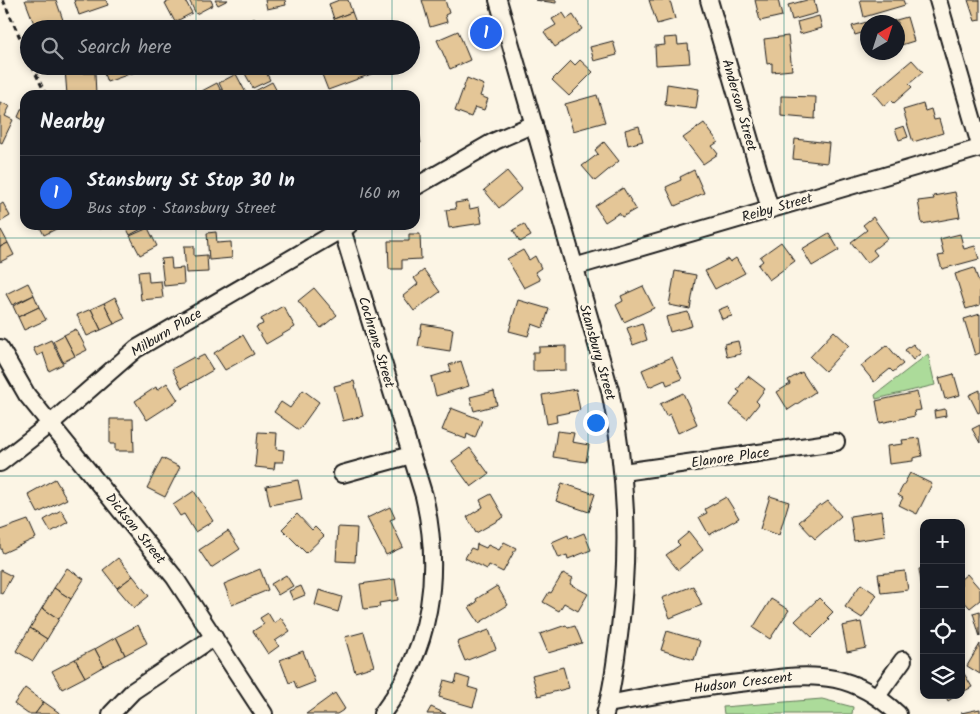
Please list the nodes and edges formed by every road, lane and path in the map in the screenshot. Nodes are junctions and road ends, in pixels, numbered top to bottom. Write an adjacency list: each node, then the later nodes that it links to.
1 (3, 0): 5 (path)
2 (498, 0): 8 (street, Stansbury Street)
3 (709, 0): 11 (street, Anderson Street)
4 (938, 0): 9 (street)
5 (20, 38)
6 (36, 75): 7 (path)
7 (44, 90)
8 (534, 124): 10 (street); 14 (street, Stansbury Street)
9 (979, 142): 11 (street, Reiby Street)
10 (420, 184)
11 (770, 209): 14 (street, Reiby Street)
12 (341, 230): 16 (street, Milburn Place)
13 (347, 230): 18 (street, Cochrane Street)
14 (574, 267): 20 (street, Stansbury Street)
15 (0, 348): 16 (street, Dickson Street)
16 (51, 423): 19 (street, Milburn Place); 22 (street, Dickson Street)
17 (836, 442): 20 (street, Elanore Place)
18 (410, 455): 21 (street); 28 (street, Cochrane Street)
19 (0, 463)
20 (623, 472): 25 (street, Stansbury Street)
21 (342, 474)
22 (214, 637): 26 (street); 27 (street, Dickson Street)
23 (903, 660): 24 (street)
24 (877, 696): 25 (street, Hudson Crescent); 29 (street, Hudson Crescent)
25 (606, 709)
26 (111, 714)
27 (264, 714)
28 (382, 714)
29 (898, 714)

